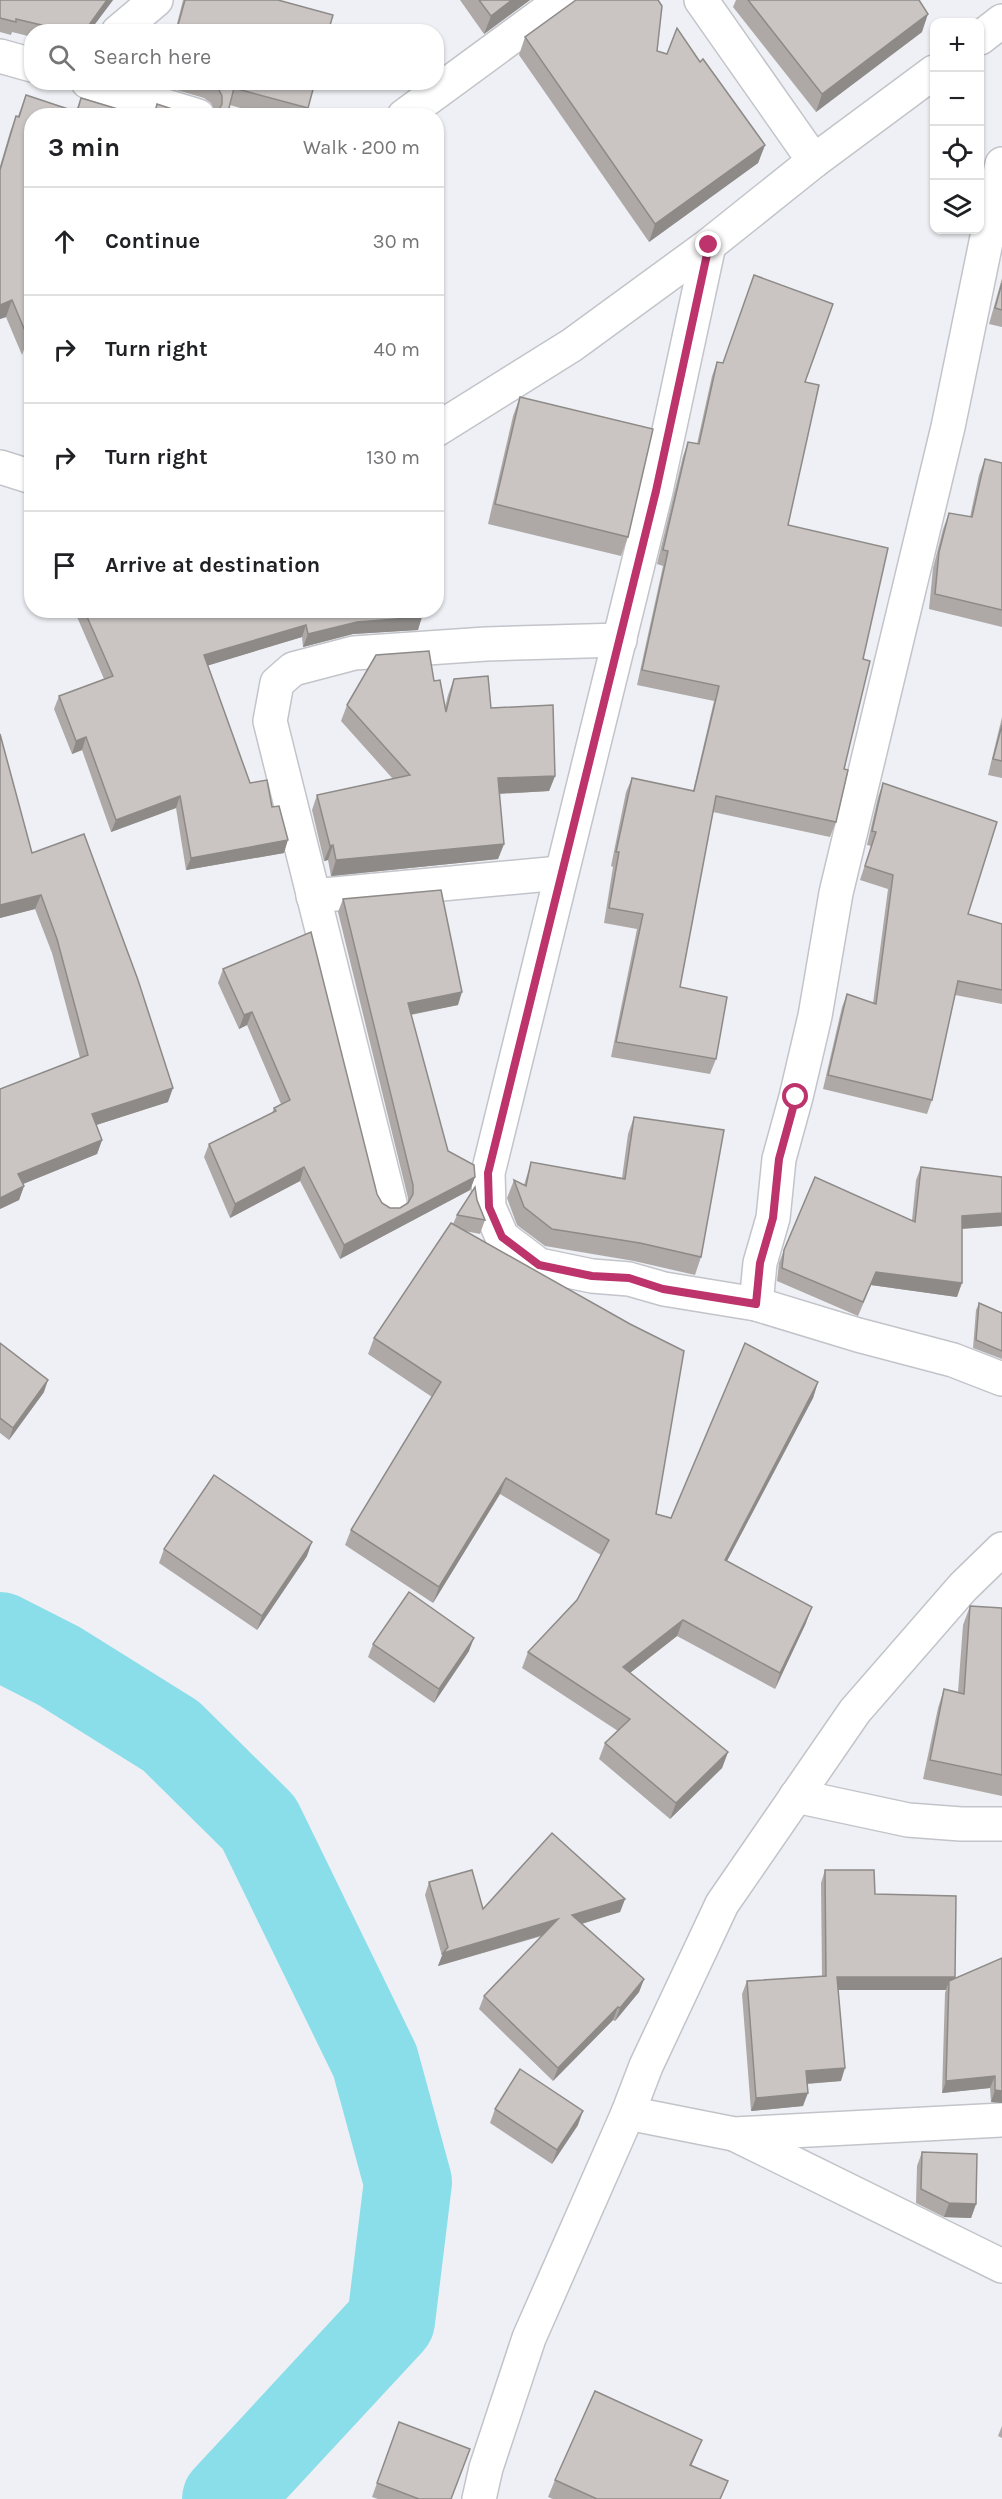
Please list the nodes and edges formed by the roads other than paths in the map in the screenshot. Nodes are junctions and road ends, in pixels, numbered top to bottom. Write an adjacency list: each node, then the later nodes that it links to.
1 (156, 0): 5 (street)
2 (562, 0): 10 (street)
3 (701, 0): 15 (street)
4 (1002, 21): 6 (street)
5 (128, 24)
6 (984, 35)
7 (0, 56): 8 (street)
8 (24, 63)
9 (930, 75): 15 (street)
10 (444, 87)
11 (114, 90): 13 (street)
12 (439, 90): 14 (street)
13 (172, 108)
14 (415, 108)
15 (814, 161): 17 (street)
16 (1002, 164): 25 (street)
17 (709, 245): 18 (street); 21 (street)
18 (444, 425)
19 (0, 467): 20 (street)
20 (24, 474)
21 (620, 640): 22 (street); 23 (street)
22 (560, 873): 23 (street); 25 (street)
23 (314, 896): 24 (street)
24 (390, 1203)
25 (756, 1304): 26 (street)
26 (1002, 1378)
27 (1002, 1549): 28 (street)
28 (796, 1796): 29 (street); 30 (street)
29 (1002, 1824)
30 (628, 2113): 32 (street); 34 (street)
31 (1002, 2120): 32 (street)
32 (734, 2134): 33 (street)
33 (1002, 2265)
34 (479, 2499)

